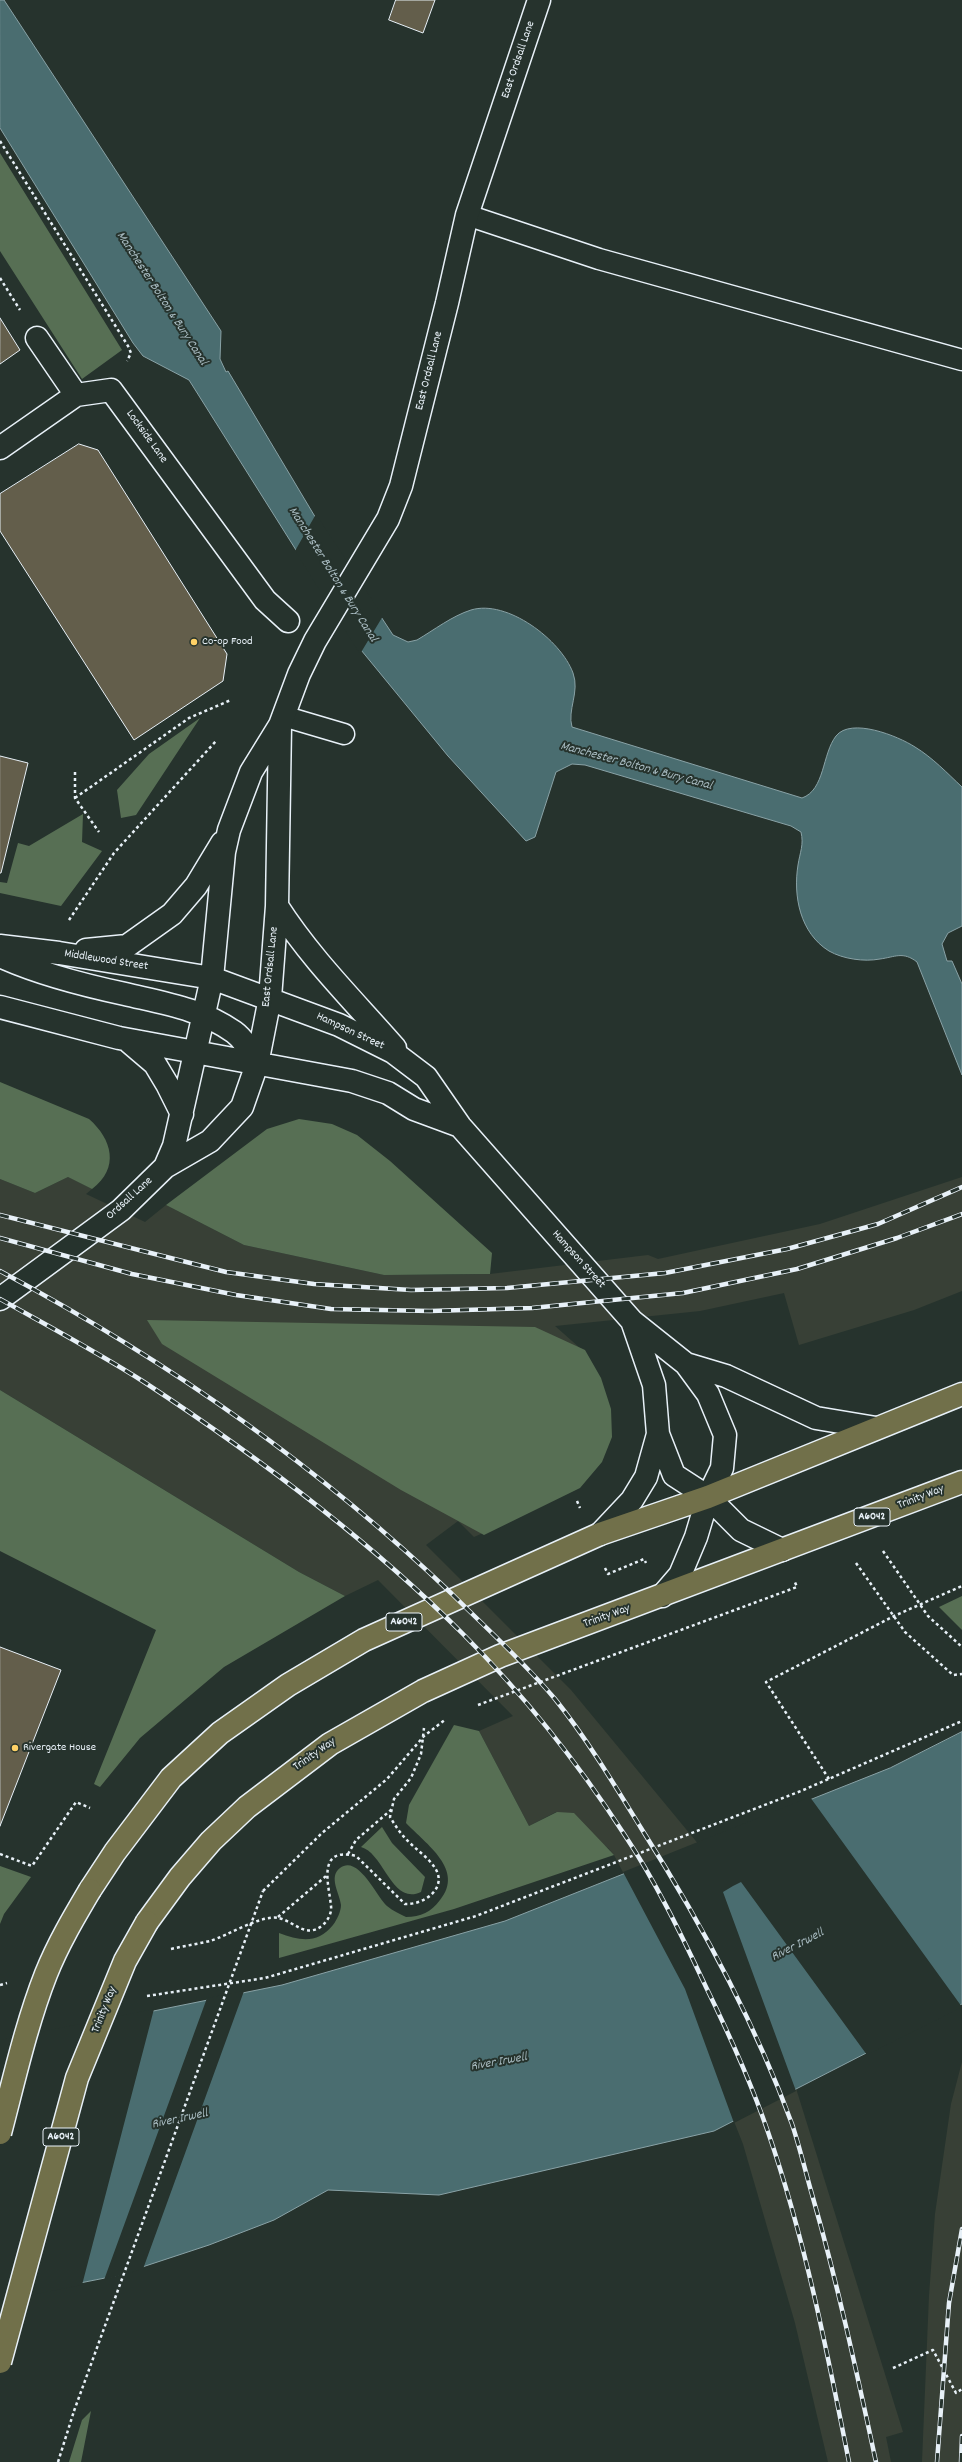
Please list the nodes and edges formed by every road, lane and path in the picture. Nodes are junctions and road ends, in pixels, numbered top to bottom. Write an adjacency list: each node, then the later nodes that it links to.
1 (539, 0): 3 (main road, East Ordsall Lane)
2 (0, 141): 7 (path)
3 (466, 215): 6 (lane); 12 (main road, East Ordsall Lane)
4 (0, 278): 5 (path)
5 (37, 338): 8 (main road)
6 (962, 360)
7 (111, 390): 8 (main road); 10 (main road, Lockside Lane)
8 (76, 394): 9 (main road)
9 (0, 448)
10 (288, 621)
11 (231, 700): 16 (path)
12 (282, 720): 13 (lane); 17 (main road, East Ordsall Lane); 19 (main road, East Ordsall Lane)
13 (344, 734)
14 (216, 741): 20 (path)
15 (75, 772): 16 (path)
16 (75, 798): 18 (path)
17 (229, 830): 22 (main road); 24 (main road, East Ordsall Lane)
18 (99, 832)
19 (277, 906): 25 (main road, East Ordsall Lane); 30 (main road)
20 (68, 921)
21 (0, 946): 22 (main road, Middlewood Street)
22 (59, 953): 24 (main road, Middlewood Street)
23 (0, 956): 27 (main road)
24 (212, 978): 25 (main road, Hampson Street); 27 (main road, East Ordsall Lane)
25 (270, 998): 30 (main road, Hampson Street); 31 (main road, East Ordsall Lane)
26 (0, 1007): 28 (main road)
27 (204, 1015): 29 (main road, East Ordsall Lane); 31 (main road)
28 (127, 1040): 29 (main road); 32 (main road)
29 (195, 1053): 31 (main road, Hampson Street); 32 (main road, Ordsall Lane)
30 (405, 1060): 33 (main road, Hampson Street)
31 (257, 1064): 33 (main road, Hampson Street); 34 (main road, East Ordsall Lane)
32 (182, 1114): 34 (main road, Ordsall Lane)
33 (460, 1126): 36 (main road, Hampson Street)
34 (165, 1167): 35 (main road, Ordsall Lane)
35 (0, 1299)
36 (632, 1321): 37 (main road, Hampson Street); 40 (main road, Hampson Street)
37 (686, 1364): 39 (main road); 42 (main road, Hampson Street)
38 (962, 1394): 39 (highway, A6042)
39 (876, 1428): 42 (highway, A6042)
40 (658, 1434): 42 (main road, Hampson Street); 44 (main road)
41 (962, 1482): 45 (highway, Trinity Way / A6042)
42 (708, 1497): 44 (highway, A6042); 45 (main road, Hampson Street); 50 (main road, Hampson Street)
43 (577, 1501): 44 (path)
44 (597, 1536): 50 (path); 71 (highway, A6042, bridge)
45 (782, 1550): 50 (highway, Trinity Way / A6042)
46 (883, 1551): 51 (path)
47 (856, 1563): 52 (path)
48 (797, 1586): 53 (path)
49 (962, 1586): 51 (path)
50 (662, 1596): 53 (path); 72 (highway, Trinity Way / A6042, bridge)
51 (921, 1605): 52 (path); 54 (path)
52 (894, 1616): 55 (path); 60 (path)
53 (678, 1632): 56 (path)
54 (962, 1647)
55 (962, 1674)
56 (476, 1706)
57 (447, 1718): 59 (path)
58 (962, 1721): 60 (path)
59 (424, 1736): 62 (path); 75 (path, bridge)
60 (829, 1779): 68 (path)
61 (90, 1808): 63 (path)
62 (392, 1808): 64 (path); 64 (path)
63 (0, 1854)
64 (348, 1854): 65 (path)
65 (326, 1876): 66 (path); 66 (path)
66 (278, 1918): 67 (path)
67 (164, 1950)
68 (265, 1978)
69 (8, 1983): 70 (path)
70 (0, 1985)
71 (0, 2133)
72 (0, 2362)
73 (893, 2368): 74 (path)
74 (962, 2389)
75 (58, 2462)

